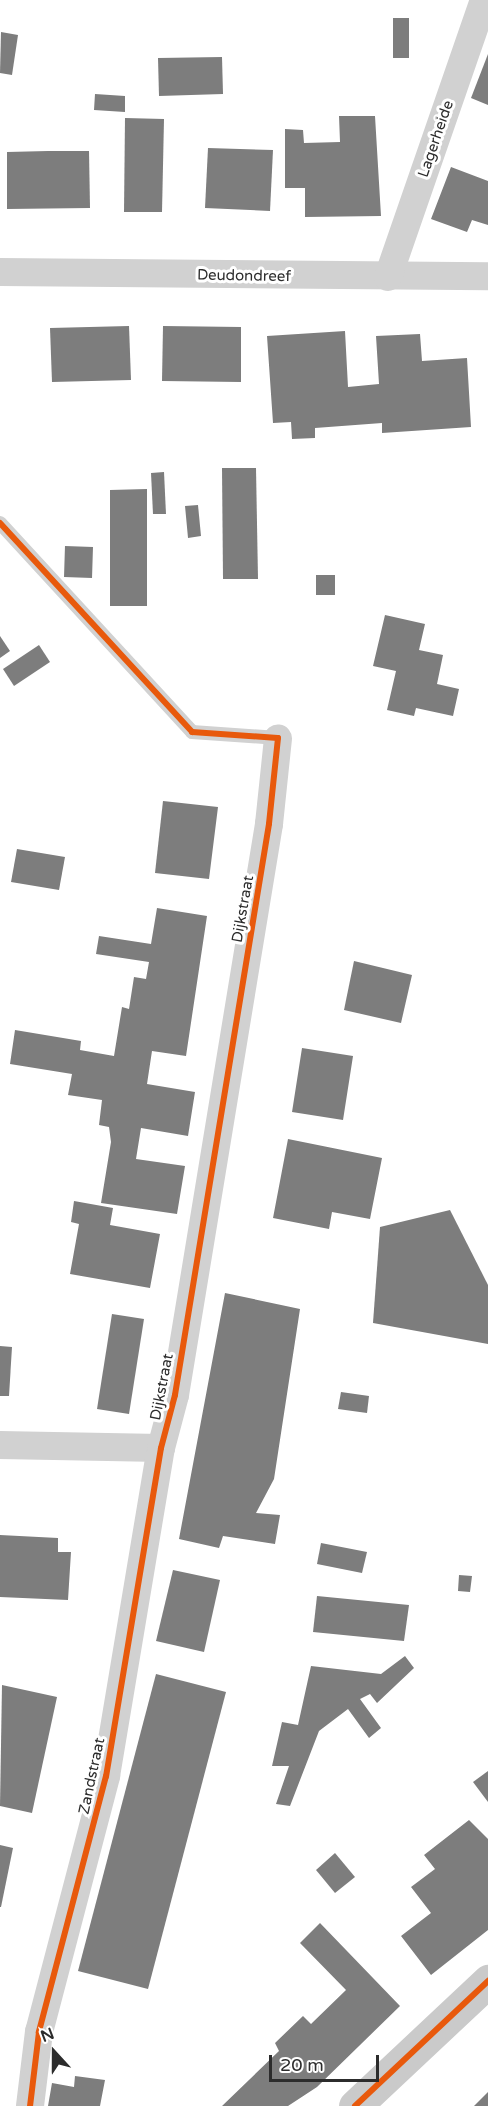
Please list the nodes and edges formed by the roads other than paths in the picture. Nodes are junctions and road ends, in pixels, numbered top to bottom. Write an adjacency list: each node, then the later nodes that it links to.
1 (484, 0): 4 (street, Lagerheide)
2 (0, 272): 4 (street, Deudondreef)
3 (488, 276): 4 (street, Deudondreef)
4 (388, 278)
5 (0, 522): 6 (lane, Dijkstraat)
6 (278, 738): 8 (street, Dijkstraat)
7 (0, 1445): 8 (street)
8 (161, 1448): 10 (street, Zandstraat)
9 (488, 1981): 11 (main road)
10 (30, 2106)
11 (355, 2106)

